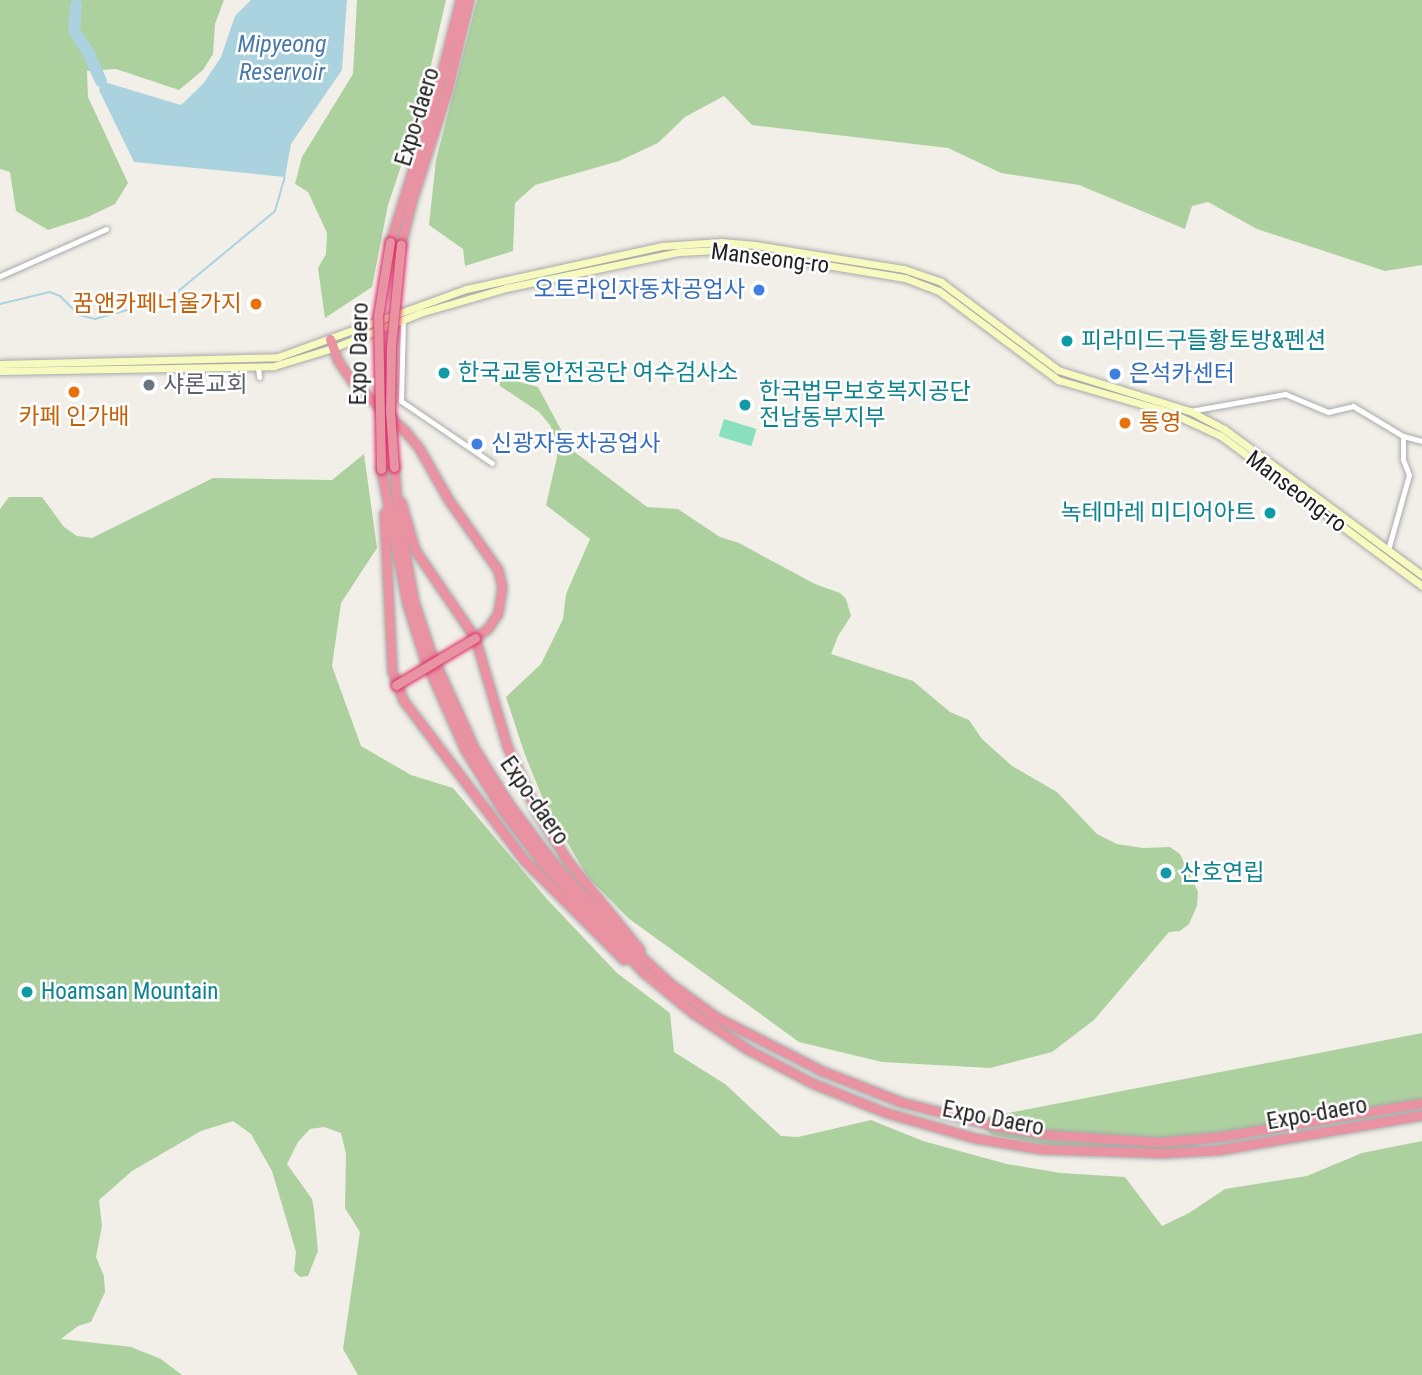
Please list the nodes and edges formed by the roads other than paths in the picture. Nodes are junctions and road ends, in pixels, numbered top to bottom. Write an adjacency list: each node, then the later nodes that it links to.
1 (460, 0): 4 (highway, Expo-daero)
2 (469, 0): 5 (highway, Expo-daero)
3 (106, 229): 7 (street)
4 (390, 242): 19 (highway, Expo Daero, bridge)
5 (401, 244): 18 (highway, Expo Daero, bridge)
6 (732, 247): 8 (main road, Manseong-ro); 9 (main road, Manseong-ro); 14 (main road, Manseong-ro); 24 (main road, Manseong-ro)
7 (0, 276)
8 (403, 319): 9 (main road, Manseong-ro); 17 (street)
9 (331, 343): 10 (main road, Manseong-ro); 11 (main road, Manseong-ro); 25 (highway)
10 (0, 363)
11 (258, 367): 12 (main road, Manseong-ro); 13 (street)
12 (0, 371)
13 (259, 377)
14 (1190, 411): 15 (street); 22 (main road, Manseong-ro)
15 (1403, 436): 16 (street); 22 (street)
16 (1422, 441)
17 (492, 463)
18 (394, 467): 20 (highway, Expo-daero)
19 (381, 469): 21 (highway, Expo-daero)
20 (398, 489): 25 (highway); 27 (highway, Expo-daero)
21 (384, 490): 26 (highway); 27 (highway, Expo-daero)
22 (1388, 550): 23 (main road, Manseong-ro)
23 (1422, 575)
24 (1422, 586)
25 (475, 638): 26 (highway, bridge); 27 (highway)
26 (396, 685): 27 (highway)
27 (646, 969): 28 (highway, Expo-daero); 29 (highway, Expo-daero)
28 (792, 1058): 32 (highway, Expo Daero)
29 (773, 1063): 33 (highway, Expo Daero)
30 (1422, 1103): 32 (highway, Expo-daero)
31 (1422, 1115): 33 (highway, Expo-daero)
32 (1218, 1137)
33 (1218, 1150)

